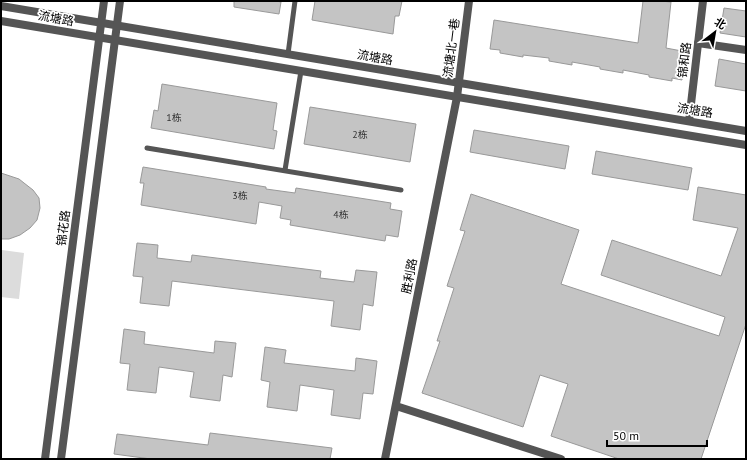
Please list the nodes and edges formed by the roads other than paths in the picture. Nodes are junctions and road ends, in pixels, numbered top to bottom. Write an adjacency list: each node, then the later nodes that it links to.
1 (104, 1): 8 (street, 锦花路)
2 (120, 1): 9 (street)
3 (295, 1): 14 (lane)
4 (469, 1): 16 (street, 流塘北一巷)
5 (703, 1): 12 (street, 锦和路)
6 (1, 6): 8 (street, 流塘路)
7 (1, 21): 10 (street, 流塘路)
8 (101, 23): 9 (street, 流塘路); 10 (street, 锦花路)
9 (117, 25): 11 (street); 14 (street, 流塘路)
10 (99, 38): 11 (street, 流塘路); 25 (street, 锦花路)
11 (115, 40): 15 (street, 流塘路); 26 (street)
12 (698, 43): 13 (street); 18 (street, 锦和路)
13 (746, 50)
14 (288, 54): 16 (street, 流塘路)
15 (301, 71): 17 (street, 流塘路); 22 (lane)
16 (459, 82): 17 (street, 流塘北一巷); 18 (street, 流塘路)
17 (457, 97): 20 (street, 流塘路); 24 (street, 胜利路)
18 (688, 121): 19 (street, 流塘路)
19 (746, 131)
20 (746, 145)
21 (147, 148): 22 (lane)
22 (285, 170): 23 (lane)
23 (401, 190)
24 (396, 406): 27 (street, 胜利路); 28 (street)
25 (45, 459)
26 (61, 459)
27 (385, 459)
28 (561, 459)

